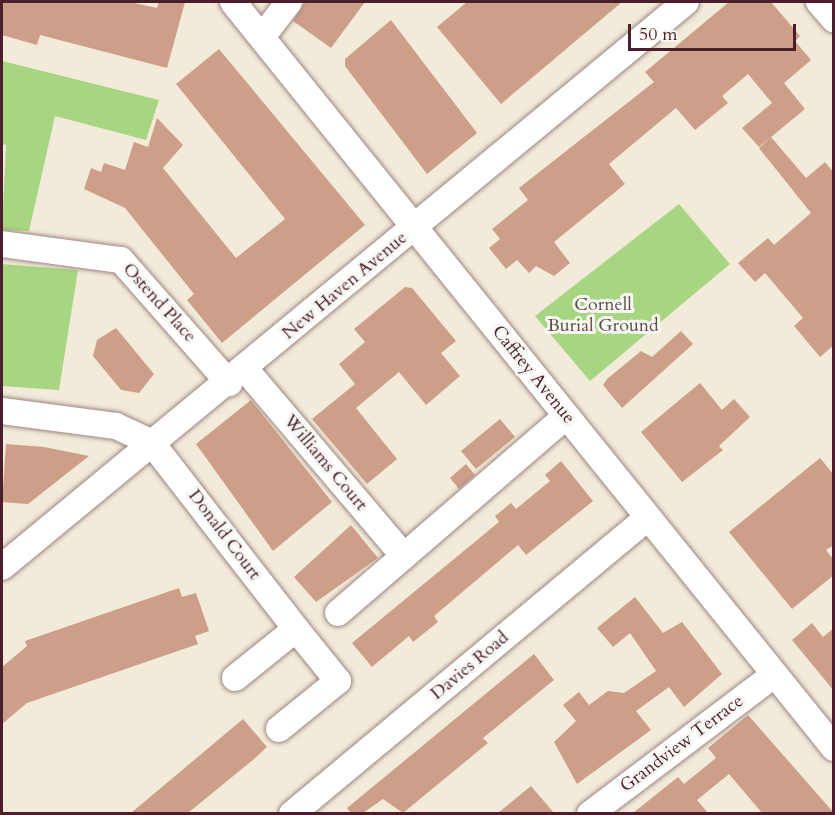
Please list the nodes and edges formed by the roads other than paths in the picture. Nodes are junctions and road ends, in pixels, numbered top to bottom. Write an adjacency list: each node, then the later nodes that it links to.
1 (233, 2): 6 (street, Caffrey Avenue)
2 (289, 2): 6 (street)
3 (686, 2): 7 (street, New Haven Avenue)
4 (819, 2): 5 (street)
5 (834, 19)
6 (261, 37): 7 (street, Caffrey Avenue)
7 (414, 228): 9 (street, New Haven Avenue); 11 (street, Caffrey Avenue)
8 (2, 244): 9 (street, Ostend Place)
9 (238, 376): 12 (street, New Haven Avenue); 14 (street, Williams Court)
10 (2, 411): 12 (street)
11 (566, 416): 13 (street, Caffrey Avenue); 14 (street)
12 (151, 442): 15 (street, New Haven Avenue); 17 (street, Donald Court)
13 (647, 518): 18 (street, Caffrey Avenue); 22 (street, Davies Road)
14 (404, 556): 16 (street)
15 (2, 567)
16 (338, 613)
17 (296, 629): 19 (street); 20 (street, Donald Court)
18 (774, 675): 21 (street, Caffrey Avenue); 23 (street, Grandview Terrace)
19 (235, 678)
20 (279, 729)
21 (834, 748)
22 (292, 813)
23 (590, 813)

